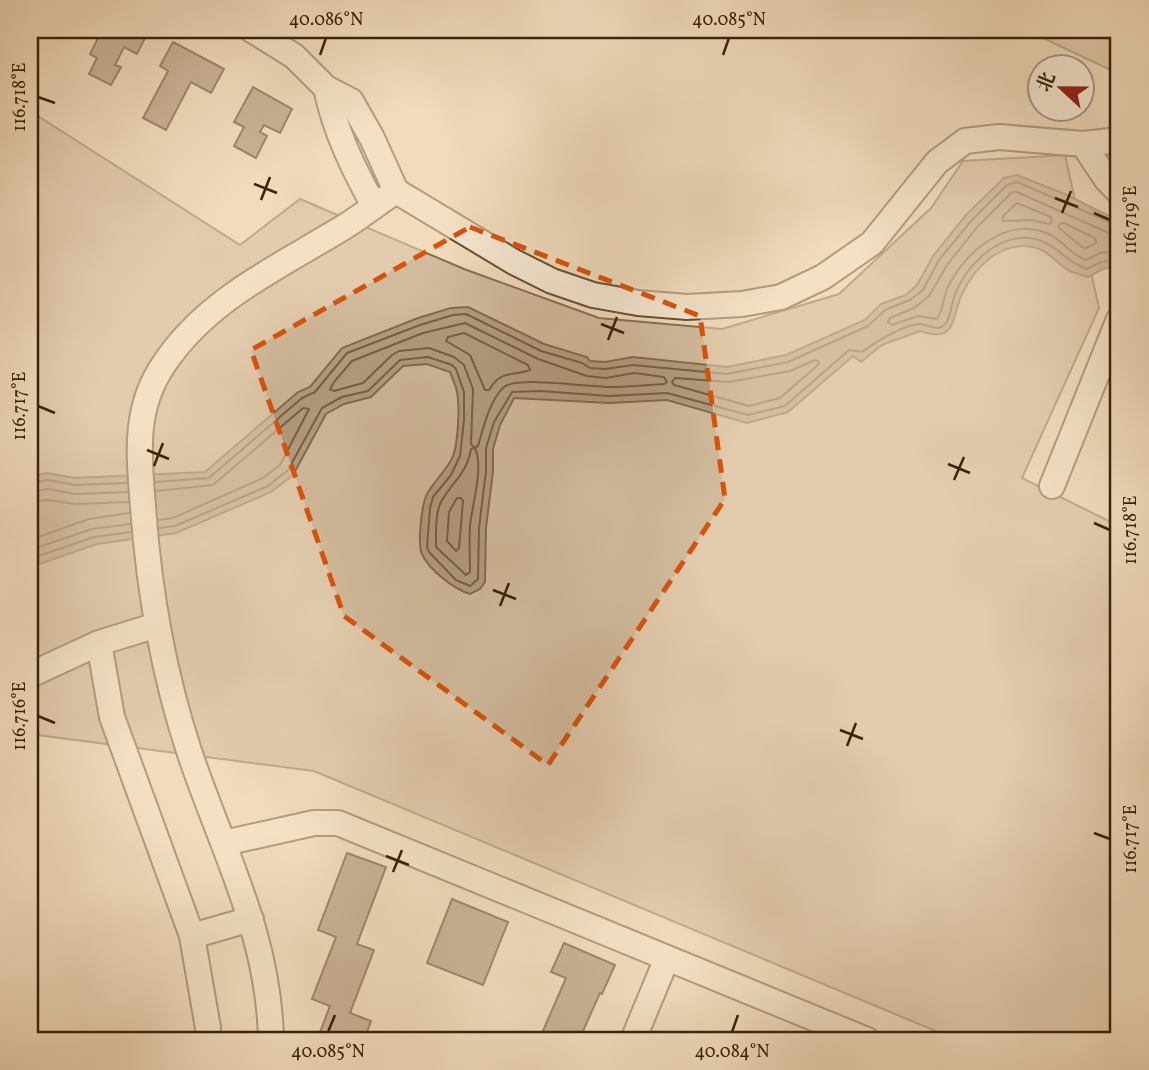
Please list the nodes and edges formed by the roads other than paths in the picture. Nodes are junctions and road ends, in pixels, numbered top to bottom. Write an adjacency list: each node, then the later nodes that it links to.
1 (252, 30): 2 (street)
2 (326, 88): 5 (street); 7 (street)
3 (1119, 140): 4 (street)
4 (1083, 144): 5 (street); 6 (street)
5 (396, 191): 7 (street)
6 (1119, 192)
7 (374, 206): 10 (street)
8 (1119, 319): 9 (street)
9 (1052, 486)
10 (157, 625): 11 (street); 13 (street)
11 (99, 643): 12 (street); 15 (street)
12 (30, 674)
13 (224, 844): 14 (street); 16 (street)
14 (251, 919): 15 (street); 18 (street)
15 (192, 936): 17 (street)
16 (667, 958): 19 (street); 20 (street)
17 (207, 1040)
18 (271, 1040)
19 (633, 1040)
20 (867, 1040)

